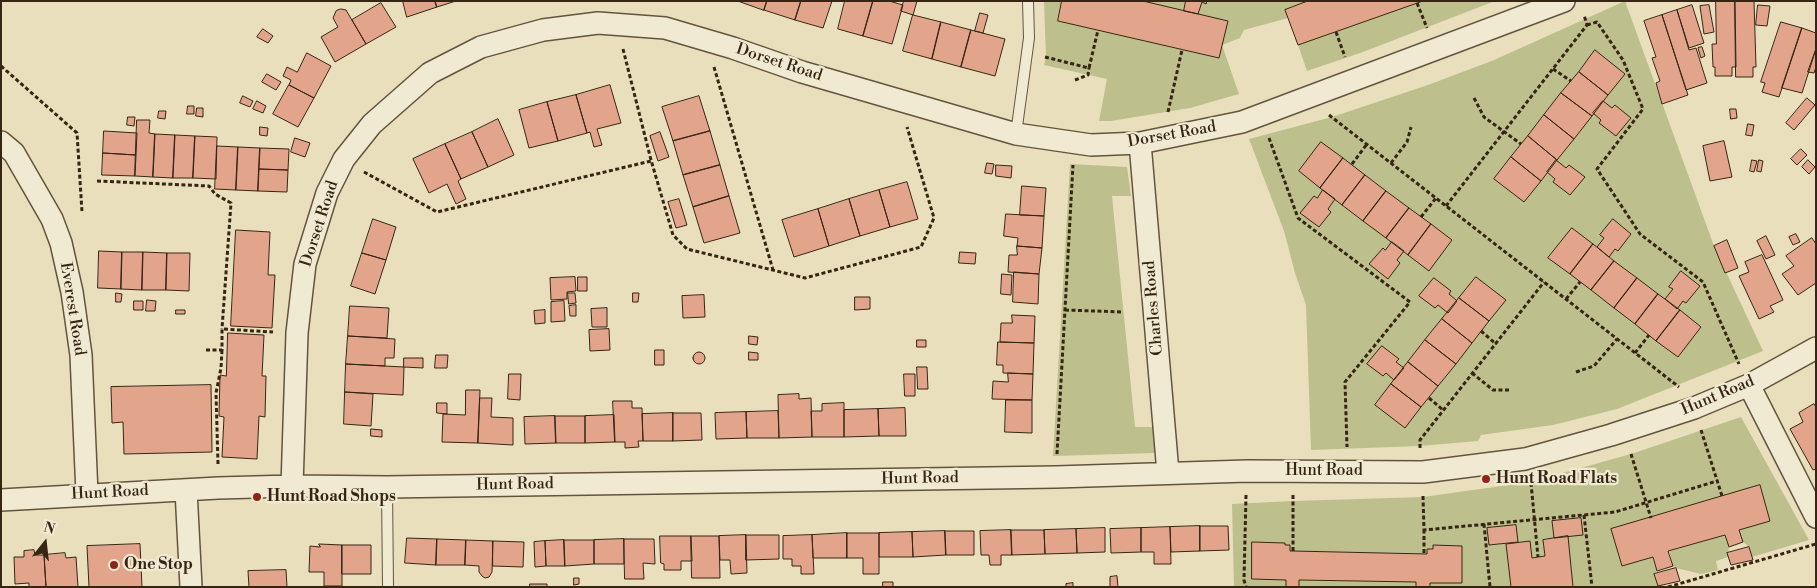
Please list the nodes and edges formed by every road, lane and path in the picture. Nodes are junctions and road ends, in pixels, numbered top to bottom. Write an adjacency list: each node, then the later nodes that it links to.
1 (1028, 1): 20 (lane)
2 (1573, 5): 4 (path); 14 (street, Dorset Road)
3 (617, 24): 6 (street, Dorset Road); 27 (street, Dorset Road); 28 (path)
4 (1587, 25): 11 (path); 54 (path)
5 (1098, 30): 10 (path)
6 (706, 40): 16 (street, Dorset Road); 36 (path)
7 (1182, 50): 21 (path)
8 (1040, 56): 10 (path)
9 (1, 66): 34 (path)
10 (1089, 68): 12 (path)
11 (1553, 69): 13 (path); 19 (path)
12 (1075, 80)
13 (1571, 82)
14 (1308, 98): 17 (street, Dorset Road); 25 (path)
15 (1474, 98): 19 (path)
16 (900, 101): 20 (street, Dorset Road); 36 (path)
17 (1261, 115): 21 (street, Dorset Road); 62 (path)
18 (1411, 127): 29 (path)
19 (1504, 132): 26 (path); 33 (path)
20 (1016, 134): 23 (street, Dorset Road)
21 (1162, 138): 24 (street, Dorset Road)
22 (1, 142): 72 (street, Everest Road)
23 (1074, 142): 24 (street, Dorset Road); 40 (path)
24 (1140, 143): 65 (street, Charles Road)
25 (1367, 144): 29 (path); 30 (path)
26 (1521, 144)
27 (344, 159): 28 (path); 44 (street, Dorset Road)
28 (651, 160): 36 (path)
29 (1390, 163): 32 (path)
30 (1352, 164)
31 (97, 181): 42 (path)
32 (1436, 198): 33 (path); 35 (path)
33 (1446, 206): 37 (path)
34 (82, 212)
35 (1422, 218)
36 (773, 270)
37 (1544, 282): 39 (path); 47 (path)
38 (1580, 282): 39 (path)
39 (1566, 299): 46 (path)
40 (1065, 310): 41 (path); 66 (path)
41 (1123, 312)
42 (222, 329): 44 (path); 50 (path)
43 (1481, 331): 47 (path)
44 (297, 333): 68 (street, Dorset Road)
45 (1649, 335): 51 (path)
46 (1617, 339): 51 (path); 52 (path)
47 (1496, 344): 53 (path)
48 (1816, 348): 54 (street, Hunt Road)
49 (206, 350): 50 (path)
50 (222, 350): 70 (path)
51 (1635, 353): 57 (path)
52 (1576, 372)
53 (1472, 374): 55 (path); 58 (path)
54 (1749, 385): 57 (street, Hunt Road); 77 (street)
55 (1508, 390)
56 (1429, 398): 58 (path)
57 (1694, 408): 59 (street, Hunt Road); 67 (path)
58 (1444, 410): 64 (path)
59 (1624, 430): 60 (street, Hunt Road); 75 (path)
60 (1528, 458): 64 (street, Hunt Road); 79 (path)
61 (1292, 470): 62 (street, Hunt Road); 63 (street, Hunt Road); 83 (path)
62 (1348, 470): 64 (street, Hunt Road)
63 (1247, 471): 65 (street, Hunt Road); 88 (path)
64 (1423, 472): 81 (path)
65 (1168, 473): 66 (street, Hunt Road)
66 (1056, 477): 69 (street, Hunt Road)
67 (1718, 481): 73 (path); 75 (path)
68 (292, 486): 69 (street, Hunt Road); 70 (street, Hunt Road)
69 (387, 487): 87 (lane)
70 (218, 488): 71 (street, Hunt Road)
71 (186, 490): 72 (street, Hunt Road); 86 (street)
72 (87, 494): 74 (street, Hunt Road)
73 (1722, 496)
74 (1, 500)
75 (1646, 503): 76 (path); 78 (path)
76 (1584, 515): 79 (path); 90 (path)
77 (1816, 517)
78 (1651, 518)
79 (1534, 520): 80 (path); 85 (path)
80 (1484, 524): 81 (path); 89 (path)
81 (1424, 530): 84 (path)
82 (1816, 544): 91 (path)
83 (1293, 552)
84 (1424, 553)
85 (1538, 557)
86 (191, 587)
87 (388, 587)
88 (1246, 587)
89 (1490, 587)
90 (1592, 587)
91 (1668, 587)

